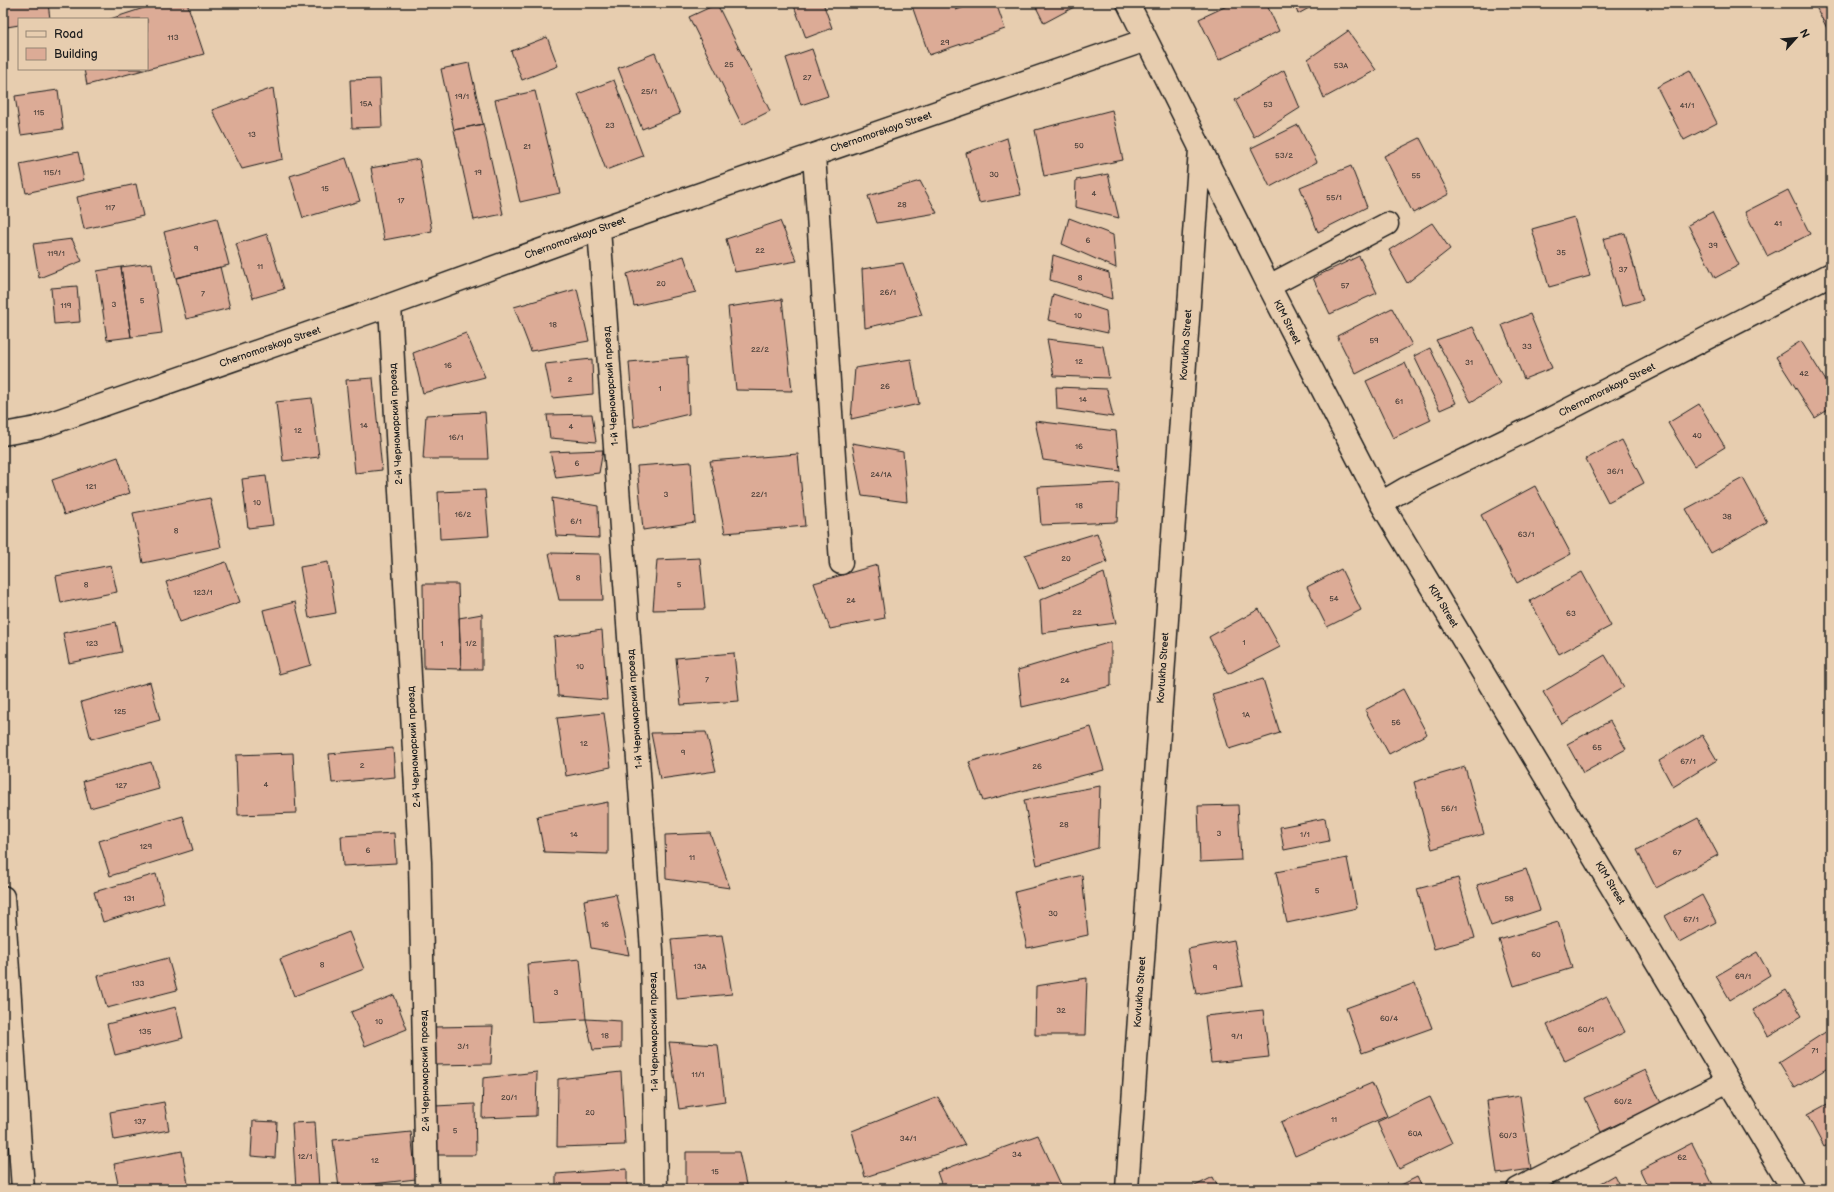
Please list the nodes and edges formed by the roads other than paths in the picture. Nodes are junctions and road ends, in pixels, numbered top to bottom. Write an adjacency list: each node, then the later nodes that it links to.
1 (1128, 3): 2 (street, KIM Street)
2 (1146, 40): 3 (street, KIM Street); 4 (street, Chernomorskaya Street)
3 (1200, 148): 8 (street, KIM Street); 18 (street, Kovtukha Street)
4 (814, 155): 6 (street, Chernomorskaya Street); 12 (street)
5 (1387, 224): 8 (street)
6 (599, 229): 9 (street, Chernomorskaya Street); 17 (street, 1-й Черноморский проезд)
7 (1831, 274): 11 (street, Chernomorskaya Street)
8 (1269, 286): 11 (street, KIM Street)
9 (390, 306): 10 (street, Chernomorskaya Street); 16 (street, 2-й Черноморский проезд)
10 (3, 434)
11 (1381, 503): 14 (street, KIM Street)
12 (840, 564)
13 (3, 897): 15 (street)
14 (1728, 1081): 19 (street); 20 (street, KIM Street)
15 (23, 1189)
16 (427, 1189)
17 (656, 1189)
18 (1126, 1189)
19 (1518, 1189)
20 (1793, 1189)

